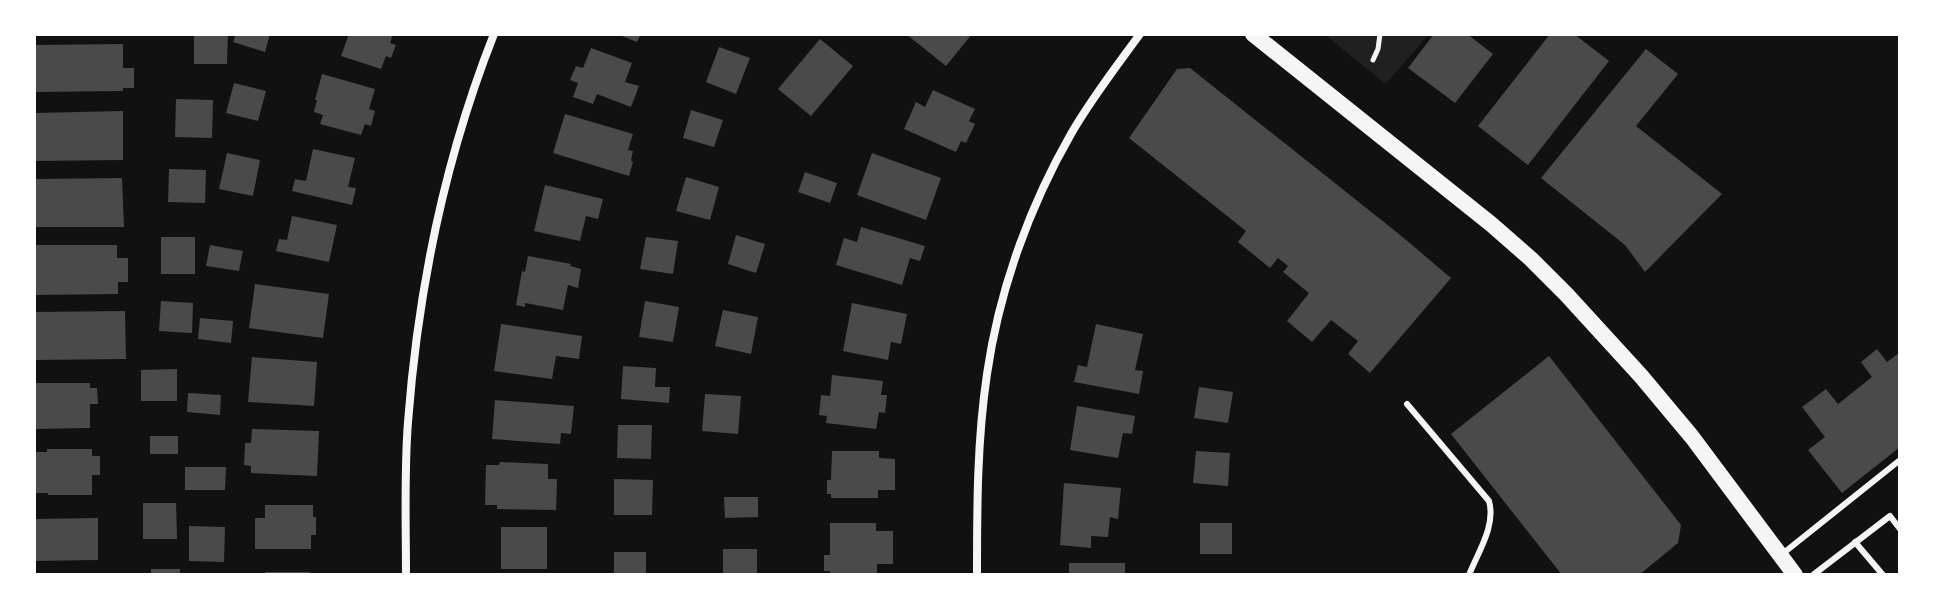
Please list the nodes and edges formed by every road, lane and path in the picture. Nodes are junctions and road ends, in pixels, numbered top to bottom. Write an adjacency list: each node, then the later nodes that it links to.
1 (494, 34): 11 (street)
2 (1140, 34): 12 (street)
3 (1253, 34): 10 (main road)
4 (1380, 34): 5 (path)
5 (1373, 60)
6 (1407, 404): 13 (lane)
7 (1900, 460): 10 (lane)
8 (1900, 529): 9 (lane)
9 (1855, 542): 15 (lane); 16 (lane)
10 (1780, 555): 14 (main road)
11 (406, 575)
12 (977, 575)
13 (1469, 575)
14 (1795, 575)
15 (1813, 575)
16 (1883, 575)

